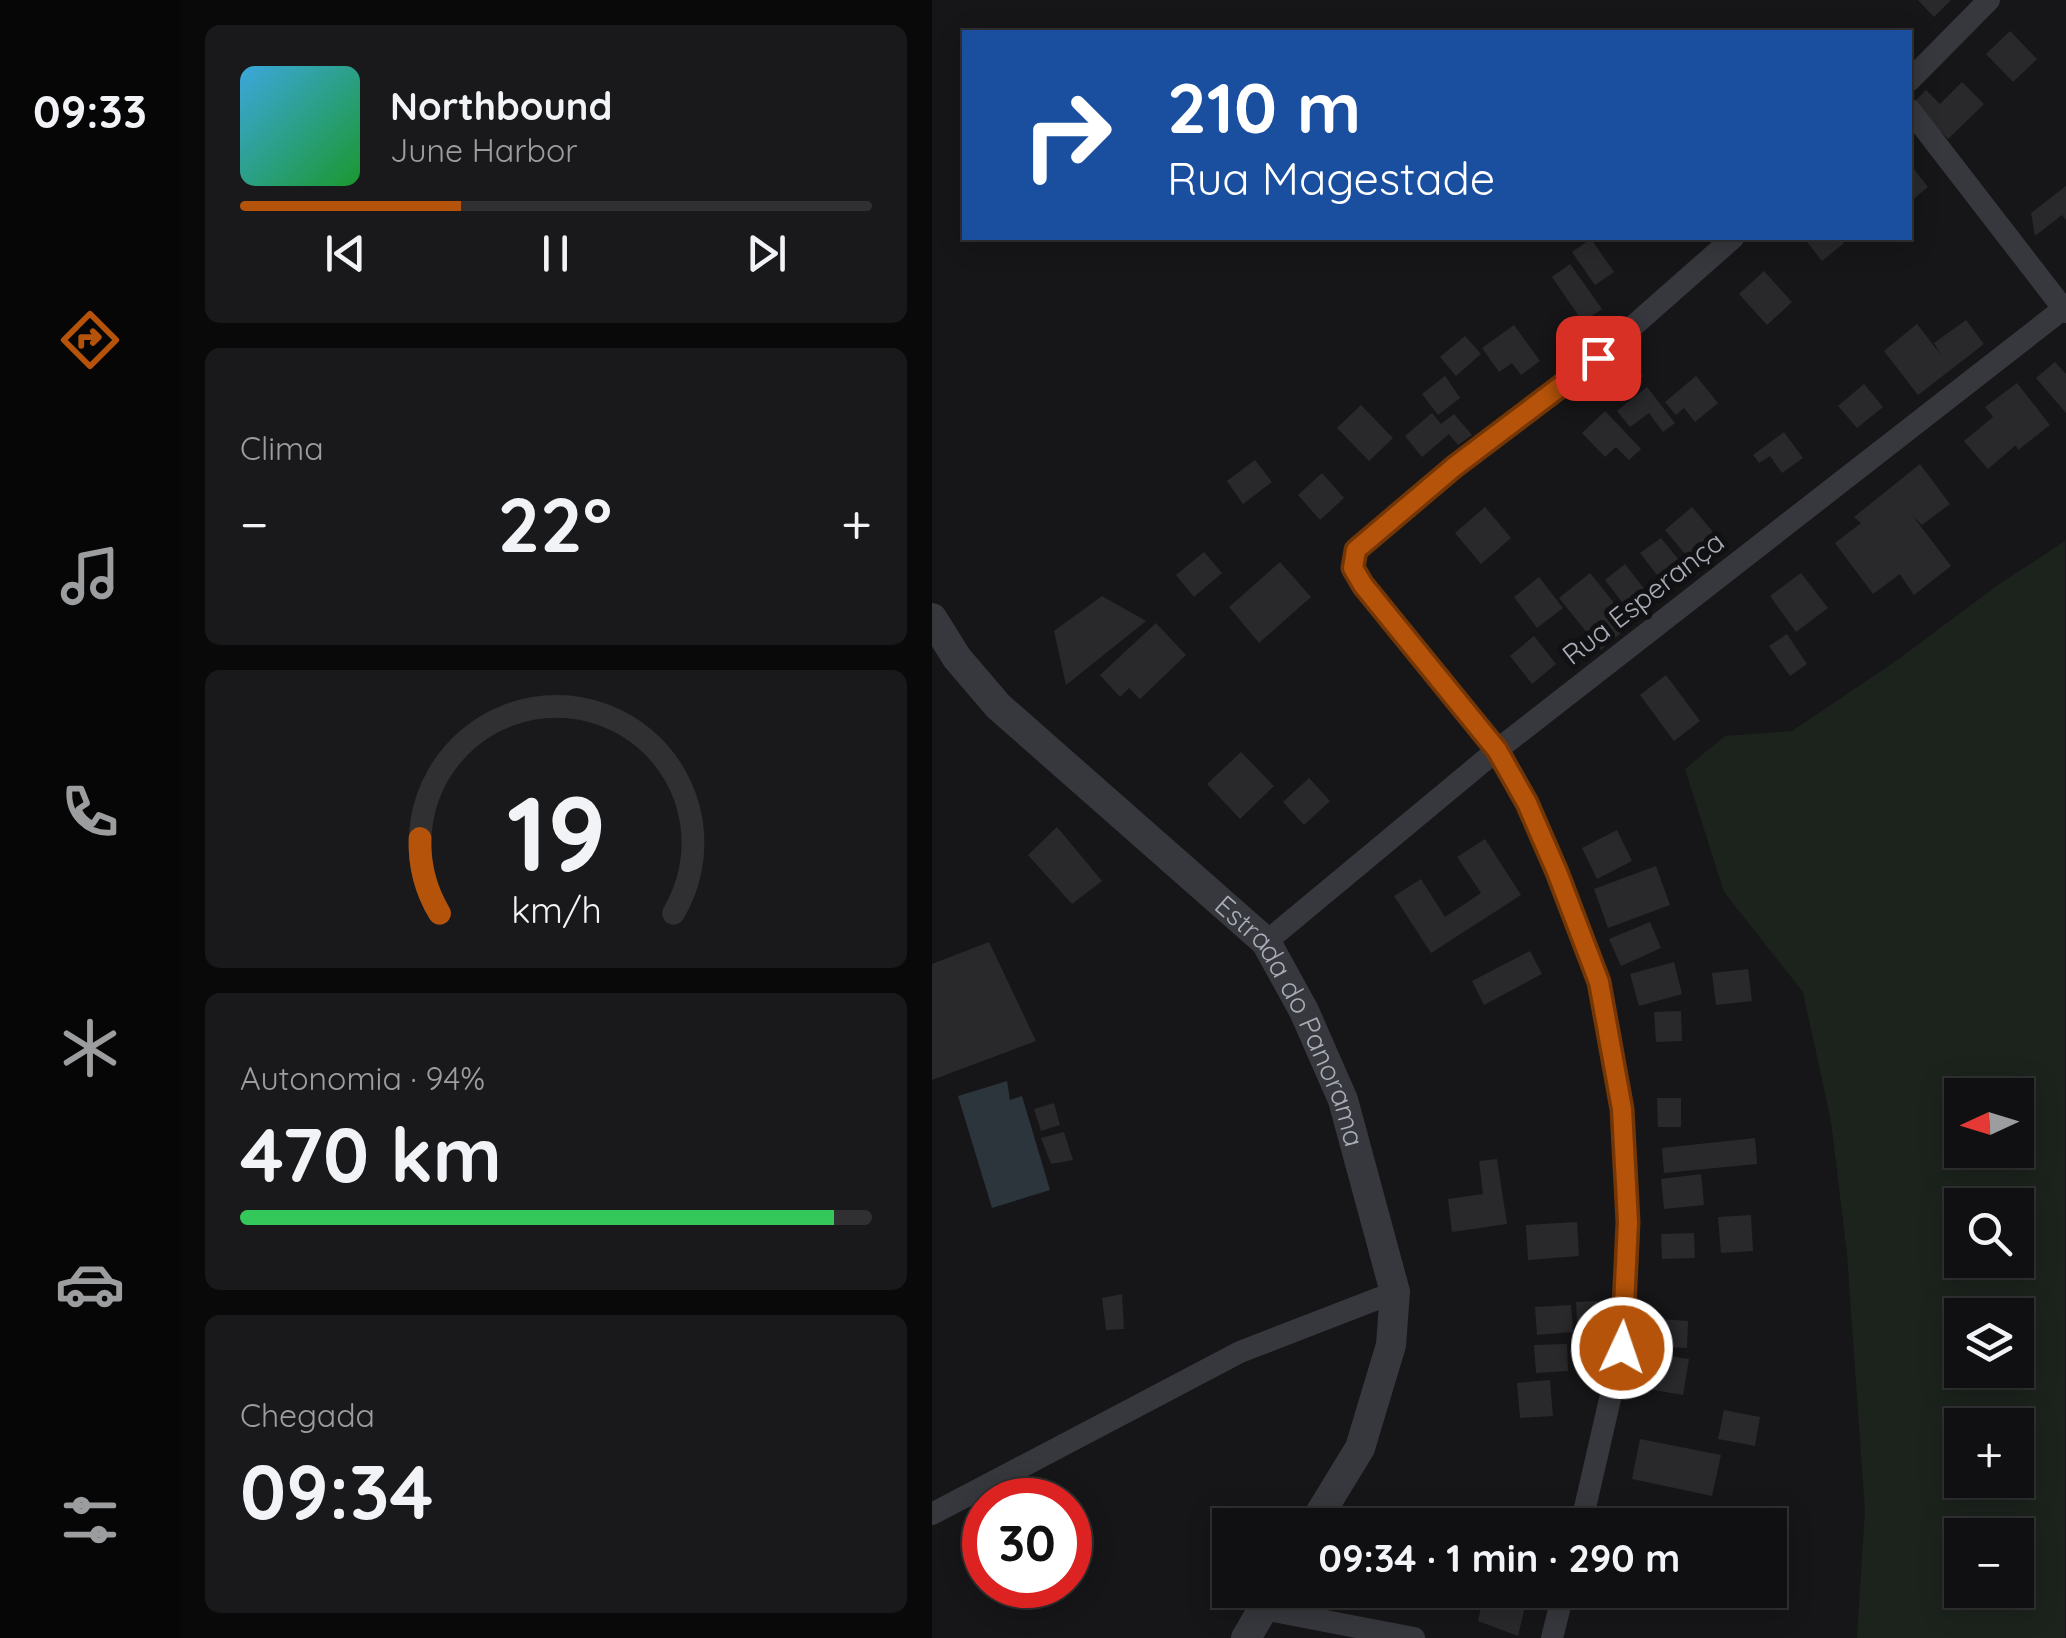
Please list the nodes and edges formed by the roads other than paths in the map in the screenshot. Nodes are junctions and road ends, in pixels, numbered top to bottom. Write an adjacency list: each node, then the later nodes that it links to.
1 (1989, 0): 2 (street)
2 (1912, 78)
3 (1912, 113): 5 (street)
4 (1731, 240): 7 (street)
5 (2064, 310): 7 (street, Rua Esperança)
6 (932, 618): 8 (street, Estrada do Panorama)
7 (1497, 750): 8 (street, Rua Esperança); 11 (street)
8 (1266, 942): 9 (street, Estrada do Panorama)
9 (1395, 1292): 10 (street, Estrada do Panorama); 12 (street)
10 (1323, 1508)
11 (1585, 1508)
12 (932, 1514)
13 (1264, 1608): 16 (street)
14 (1300, 1608): 17 (street)
15 (1560, 1608): 18 (street)
16 (1246, 1638)
17 (1414, 1638)
18 (1552, 1638)

